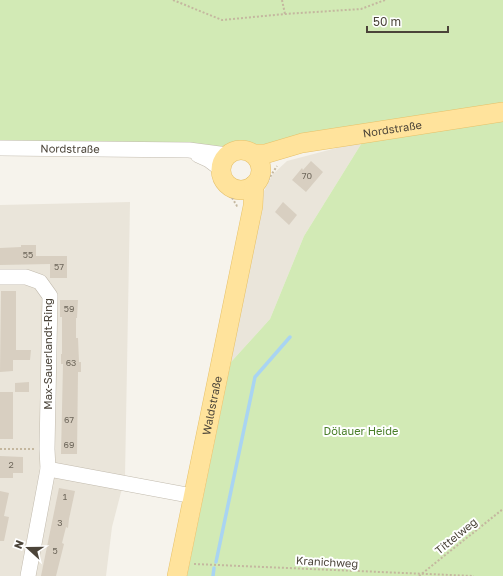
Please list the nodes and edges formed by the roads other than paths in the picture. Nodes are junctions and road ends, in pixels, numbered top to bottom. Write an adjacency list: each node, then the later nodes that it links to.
1 (503, 112): 4 (main road, Nordstraße)
2 (0, 148): 3 (street, Nordstraße)
3 (221, 168): 4 (main road); 4 (main road, Nordstraße)
4 (251, 181): 7 (main road, Waldstraße)
5 (0, 277): 6 (street, Max-Sauerlandt-Ring)
6 (48, 469): 7 (street); 9 (street, Max-Sauerlandt-Ring)
7 (193, 496): 8 (main road, Waldstraße)
8 (178, 570)
9 (28, 576)

